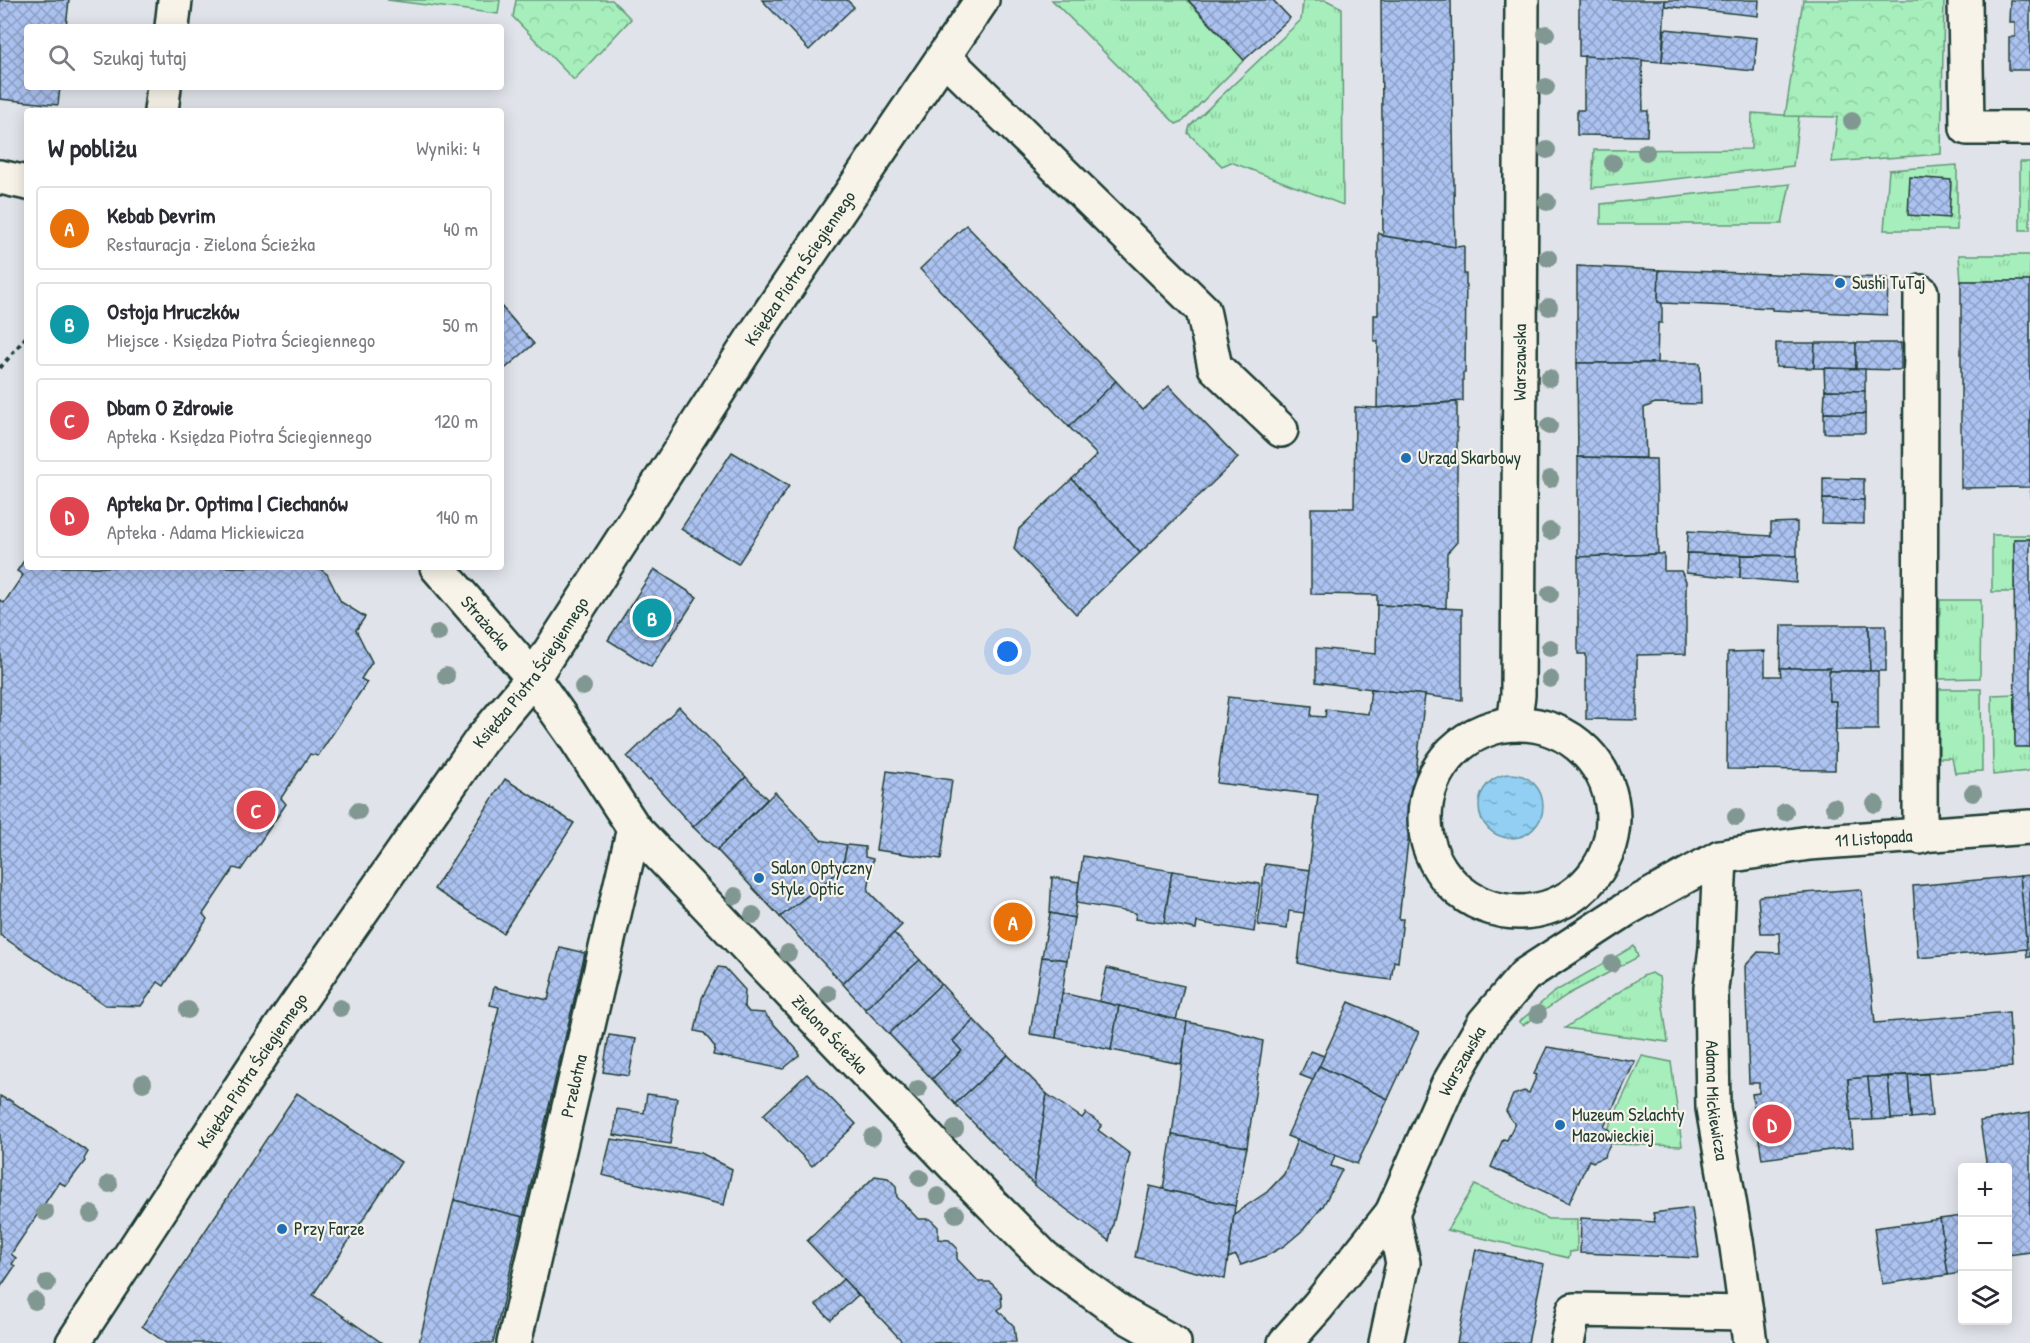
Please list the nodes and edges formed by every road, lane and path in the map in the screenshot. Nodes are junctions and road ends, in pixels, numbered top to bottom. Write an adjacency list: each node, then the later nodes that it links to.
1 (175, 0): 5 (street)
2 (982, 0): 6 (street, Księdza Piotra Ściegiennego)
3 (1522, 0): 18 (street, Warszawska)
4 (1965, 0): 9 (street)
5 (172, 24)
6 (944, 57): 15 (street); 17 (street, Księdza Piotra Ściegiennego)
7 (164, 90): 8 (street)
8 (161, 108)
9 (2030, 128)
10 (0, 177): 11 (street)
11 (24, 182)
12 (1921, 292): 21 (street)
13 (24, 340): 14 (path)
14 (0, 368)
15 (1281, 430)
16 (440, 570): 17 (street, Strażacka)
17 (533, 678): 20 (street, Zielona Ścieżka); 25 (street, Księdza Piotra Ściegiennego)
18 (1514, 724): 18 (street)
19 (2030, 827): 21 (street, 11 Listopada)
20 (634, 828): 26 (street, Przelotna); 27 (street, Zielona Ścieżka)
21 (1920, 837): 22 (street, 11 Listopada)
22 (1720, 857): 23 (street, Warszawska); 24 (street, Adama Mickiewicza)
23 (1392, 1213): 28 (street, Warszawska); 29 (street)
24 (1748, 1328): 30 (street)
25 (74, 1343)
26 (514, 1343)
27 (1174, 1343)
28 (1285, 1343)
29 (1386, 1343)
30 (1567, 1343)

